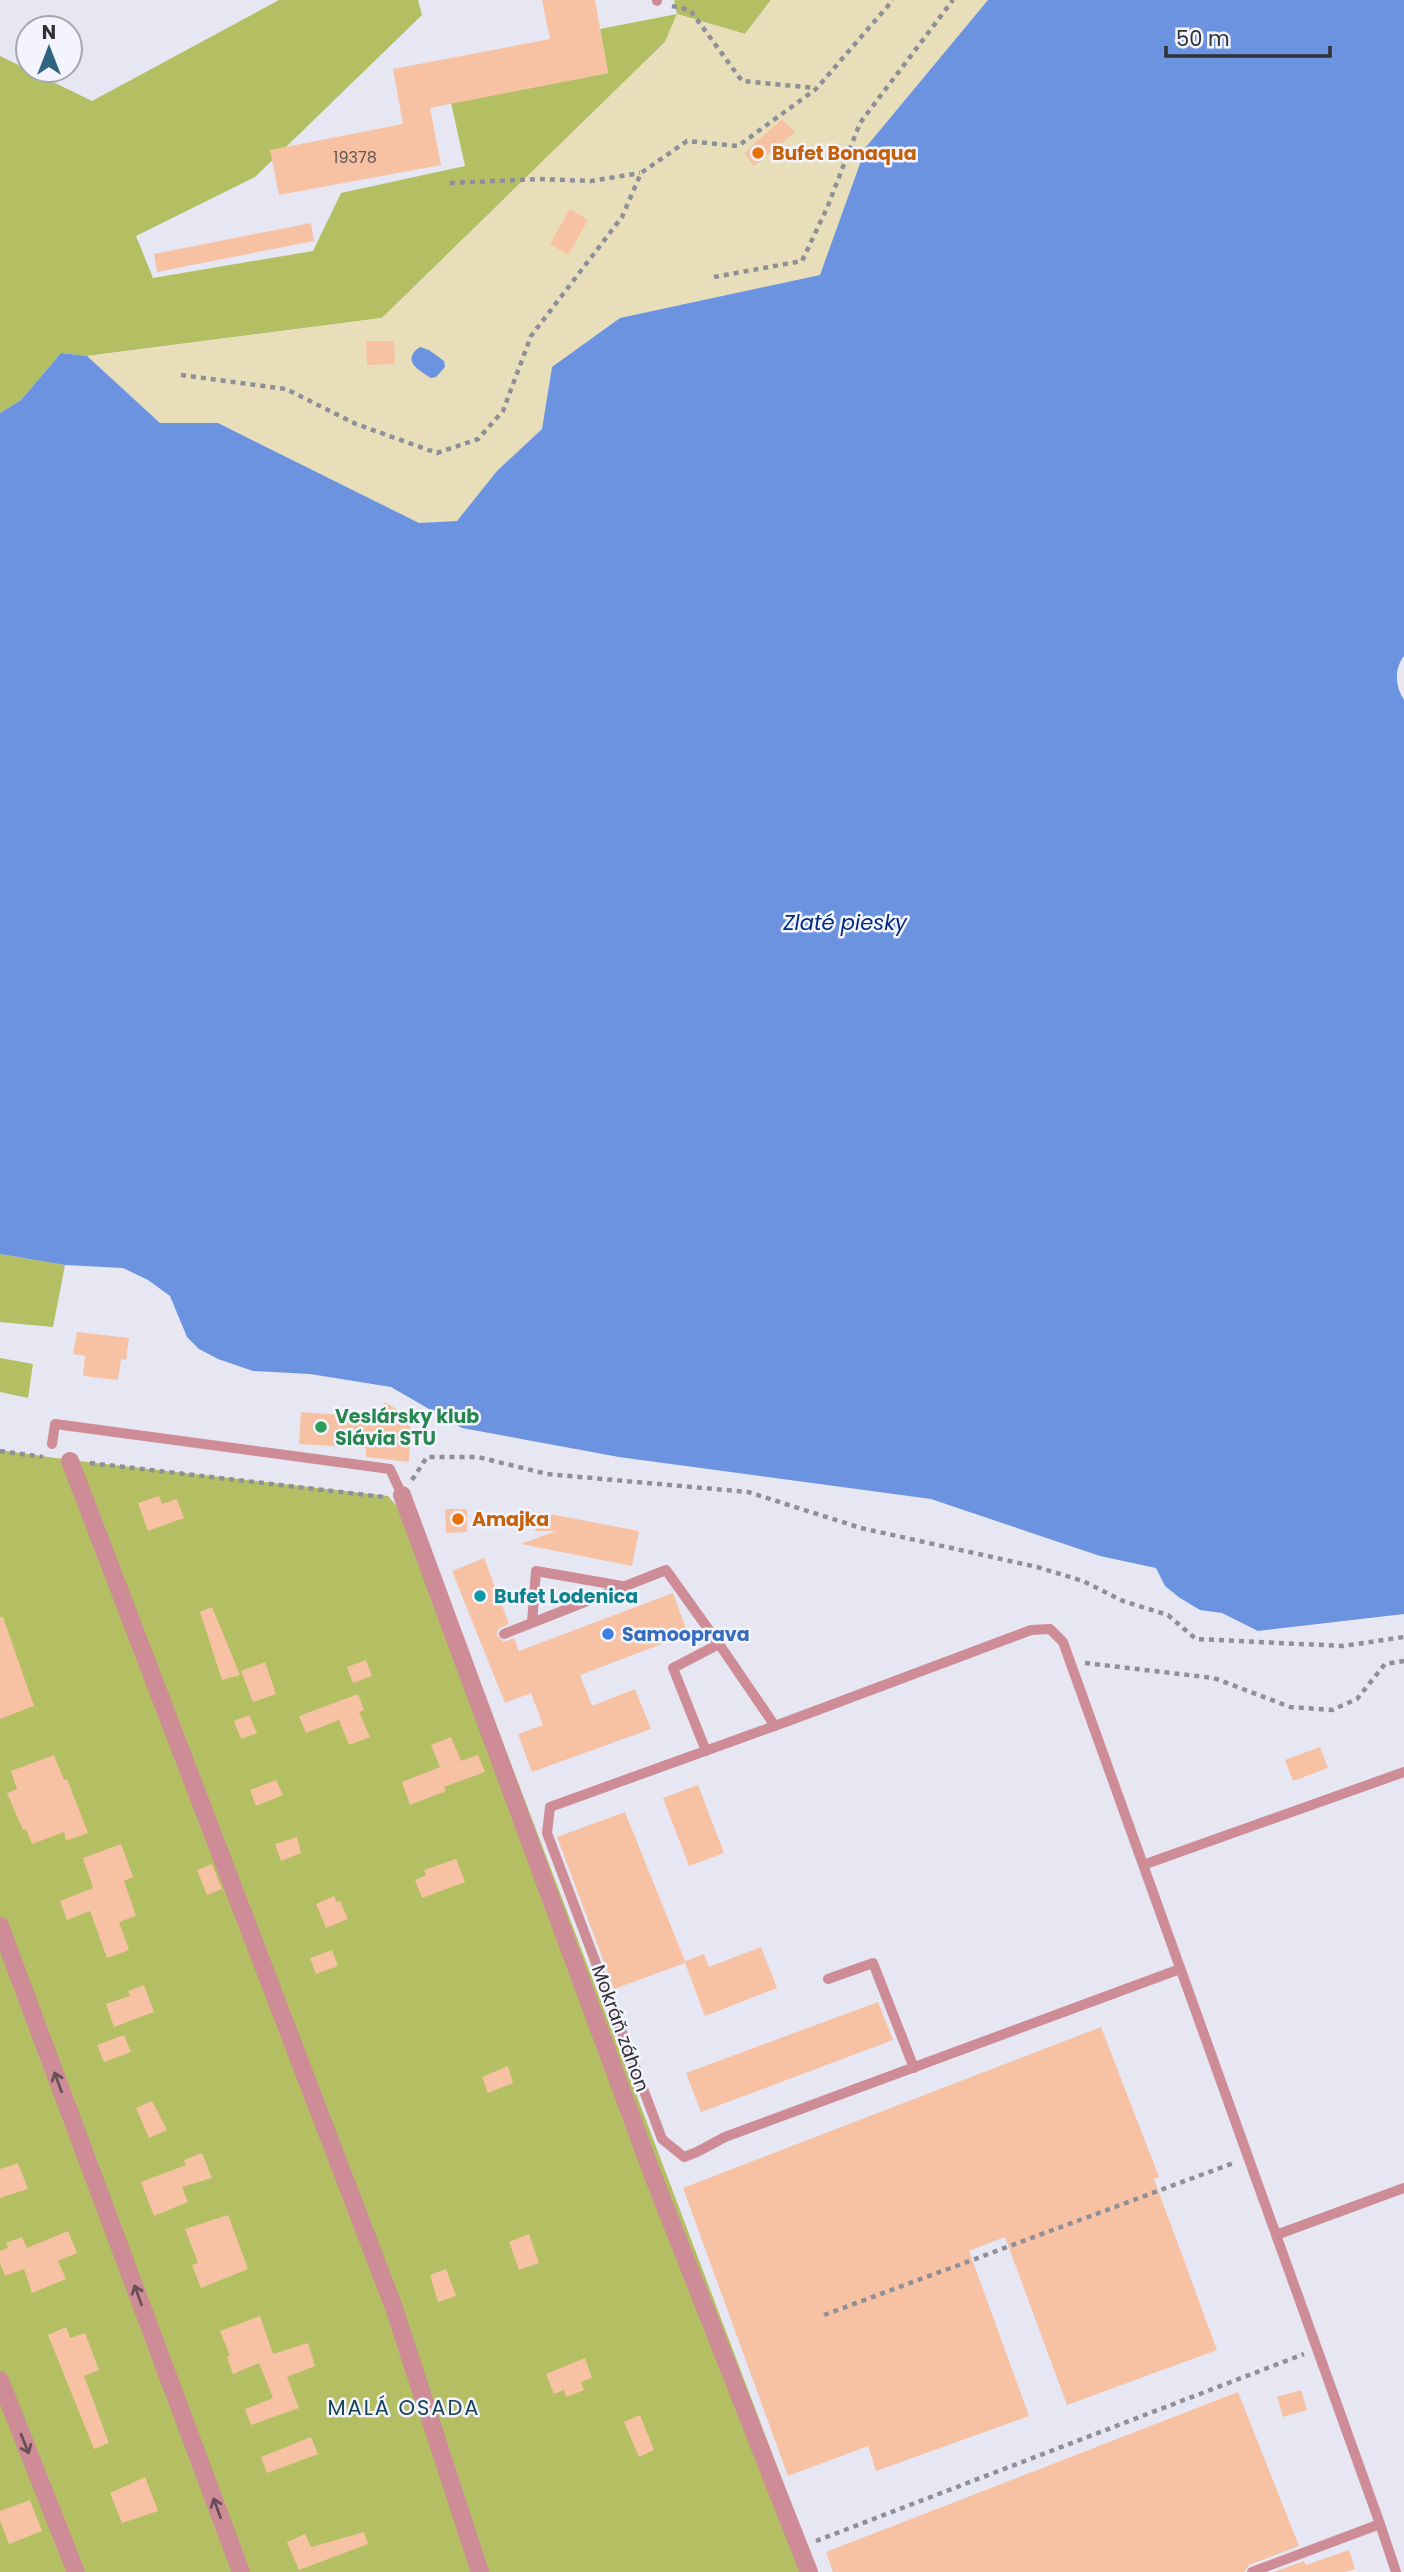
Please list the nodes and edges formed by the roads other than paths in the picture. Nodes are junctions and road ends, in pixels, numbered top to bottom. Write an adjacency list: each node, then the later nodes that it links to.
1 (52, 1444): 3 (lane)
2 (70, 1461): 22 (street)
3 (402, 1495): 23 (street, Mokráň záhon)
4 (625, 1586): 5 (lane); 5 (lane); 7 (lane)
5 (532, 1623): 6 (lane)
6 (504, 1634)
7 (719, 1644): 8 (lane); 9 (lane)
8 (775, 1726): 9 (lane); 11 (lane)
9 (706, 1751): 15 (lane)
10 (1404, 1773): 11 (lane)
11 (1143, 1865): 13 (lane)
12 (0, 1926): 21 (street, one-way to 12)
13 (1180, 1969): 15 (lane); 17 (lane)
14 (828, 1979): 15 (lane)
15 (914, 2068)
16 (1404, 2188): 17 (lane)
17 (1276, 2235): 19 (lane)
18 (0, 2380): 20 (street, one-way to 20)
19 (1380, 2524): 24 (lane); 25 (lane)
20 (76, 2572)
21 (241, 2572)
22 (480, 2572)
23 (809, 2572)
24 (1252, 2572)
25 (1395, 2572)

